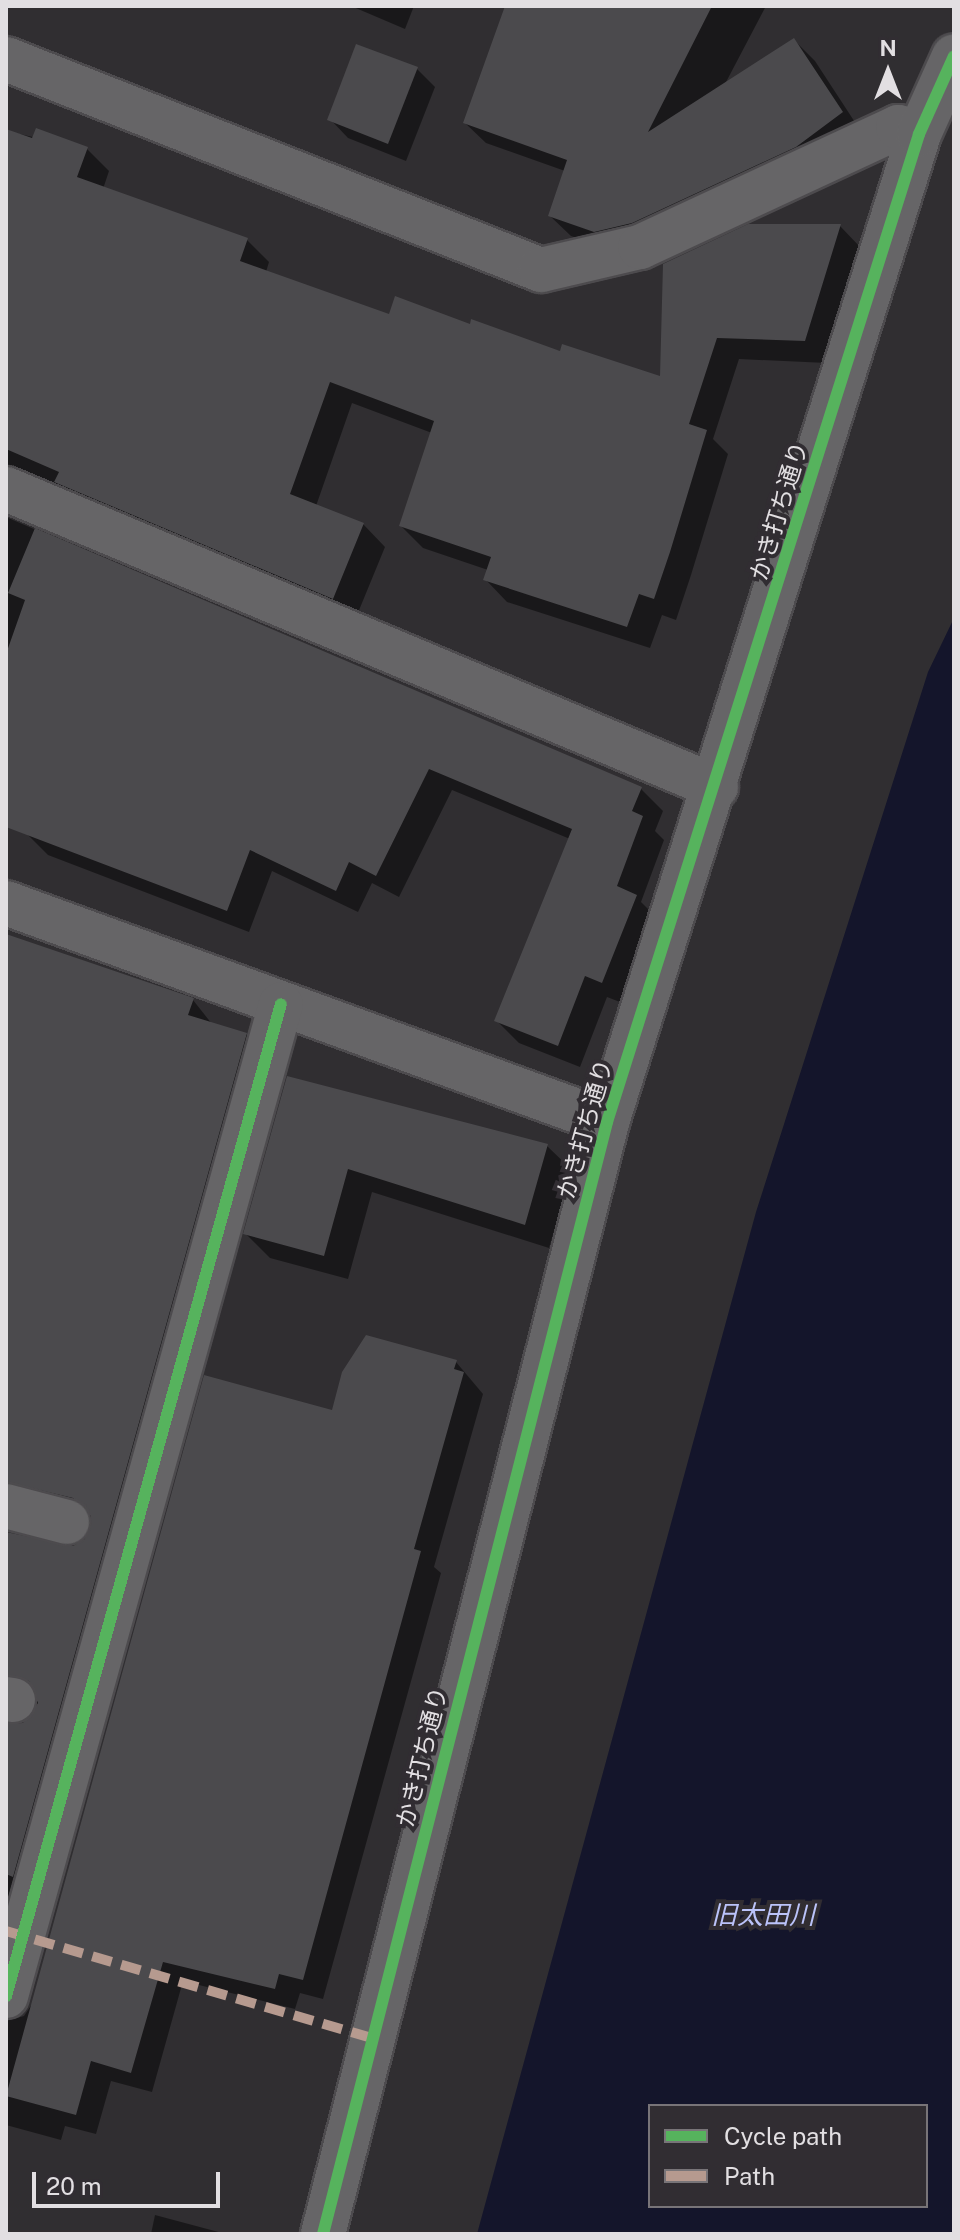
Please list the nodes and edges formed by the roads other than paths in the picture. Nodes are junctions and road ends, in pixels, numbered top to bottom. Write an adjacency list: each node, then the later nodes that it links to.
1 (954, 56): 3 (street, かき打ち通り)
2 (6, 59): 3 (street)
3 (919, 134): 5 (street, かき打ち通り)
4 (6, 489): 5 (street)
5 (716, 787): 8 (street, かき打ち通り)
6 (6, 903): 7 (street)
7 (281, 1004): 8 (street); 11 (street)
8 (607, 1122): 12 (street, かき打ち通り)
9 (6, 1506): 10 (street)
10 (67, 1522)
11 (6, 1996)
12 (323, 2234)

